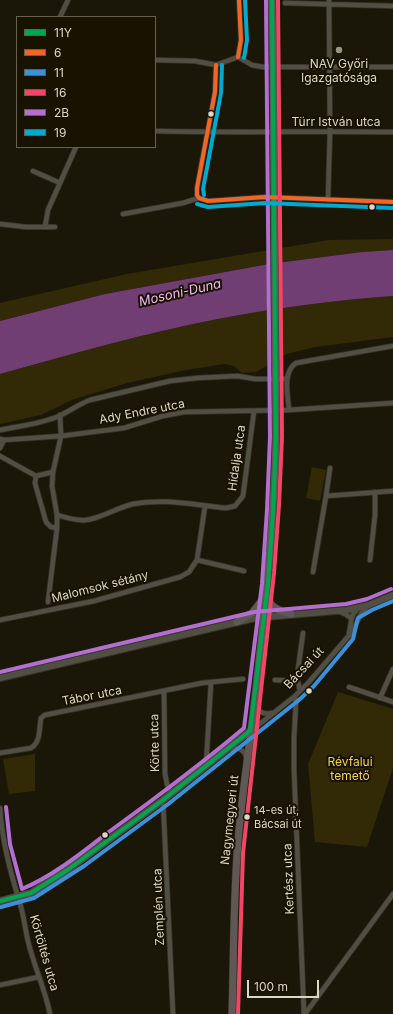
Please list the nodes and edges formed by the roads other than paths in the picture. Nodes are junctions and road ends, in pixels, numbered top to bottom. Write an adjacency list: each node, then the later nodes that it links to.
1 (68, 0): 7 (street)
2 (239, 0): 8 (street)
3 (272, 0): 51 (main road, Nagymegyeri út, bridge)
4 (285, 2): 5 (street)
5 (329, 2): 6 (street); 11 (street)
6 (393, 6)
7 (60, 16)
8 (238, 57): 10 (street); 11 (street)
9 (156, 60): 10 (street)
10 (216, 65): 15 (street)
11 (331, 66): 12 (street); 14 (street)
12 (393, 67)
13 (156, 131): 15 (street, Türr István utca)
14 (330, 131): 15 (street, Türr István utca); 16 (street, Türr István utca); 21 (street)
15 (207, 132): 20 (street)
16 (393, 132)
17 (76, 148): 19 (street)
18 (33, 171): 19 (street)
19 (60, 183): 25 (street)
20 (199, 198): 21 (street); 23 (street)
21 (328, 200): 22 (street)
22 (393, 202)
23 (123, 214)
24 (0, 224): 25 (street)
25 (45, 227): 26 (street)
26 (55, 227)
27 (393, 346): 28 (street)
28 (287, 379): 30 (street); 32 (street)
29 (393, 403): 30 (street, Ady Endre utca)
30 (289, 410): 31 (street, Ady Endre utca)
31 (254, 411): 34 (street, Ady Endre utca); 44 (street, Hídalja utca)
32 (60, 416): 33 (street); 34 (street)
33 (0, 430)
34 (61, 436): 35 (street, Ady Endre utca); 39 (street)
35 (2, 439): 36 (street)
36 (0, 448)
37 (0, 456): 40 (street)
38 (330, 468): 43 (street)
39 (53, 472): 40 (street); 45 (street)
40 (36, 476): 46 (street)
41 (393, 491): 42 (street)
42 (376, 492): 43 (street); 48 (street)
43 (326, 496): 50 (street)
44 (205, 506): 45 (street); 47 (street)
45 (57, 515): 46 (street)
46 (57, 528): 53 (street)
47 (197, 560): 49 (street); 60 (street, Malomsok sétány)
48 (370, 560)
49 (244, 571)
50 (313, 572)
51 (266, 592): 57 (main road); 58 (main road, Nagymegyeri út); 61 (main road)
52 (393, 595): 54 (street)
53 (48, 602)
54 (369, 605): 55 (street); 63 (street, Bácsai út)
55 (360, 608): 56 (street); 59 (street)
56 (337, 611): 57 (street); 59 (street)
57 (291, 614): 58 (street)
58 (263, 617): 61 (street); 75 (main road, Nagymegyeri út)
59 (350, 618): 63 (street)
60 (0, 620)
61 (238, 622): 65 (street)
62 (303, 633): 68 (street)
63 (348, 636): 71 (street, Bácsai út)
64 (393, 669): 74 (street)
65 (0, 678)
66 (243, 679): 69 (street, Tábor utca)
67 (275, 680): 68 (street)
68 (298, 681): 71 (street)
69 (211, 682): 72 (street, Tábor utca); 82 (street)
70 (349, 687): 74 (street)
71 (300, 691): 73 (street, Bácsai út)
72 (164, 692): 80 (street, Tábor utca); 83 (street, Körte utca)
73 (295, 696): 77 (street, Bácsai út); 94 (street, Kertész utca)
74 (380, 698): 76 (street)
75 (254, 702): 77 (street); 78 (main road, Nagymegyeri út)
76 (393, 702)
77 (274, 713): 78 (street, Bácsai út)
78 (250, 731): 79 (main road, Bácsai út); 81 (main road, Nagymegyeri út)
79 (226, 750): 81 (street); 82 (main road, Bácsai út)
80 (0, 753)
81 (247, 762): 93 (main road, Nagymegyeri út)
82 (206, 766): 83 (main road, Bácsai út)
83 (171, 794): 84 (main road, Bácsai út)
84 (163, 800): 87 (main road, Bácsai út); 92 (street, Zemplén utca)
85 (0, 808): 87 (street, Körtöltés utca)
86 (393, 894): 94 (street)
87 (18, 897): 88 (main road, Bácsai út); 89 (street, Körtöltés utca)
88 (0, 902)
89 (39, 977): 90 (street); 91 (street, Körtöltés utca)
90 (0, 985)
91 (50, 1014)
92 (173, 1014)
93 (232, 1014)
94 (305, 1014)

